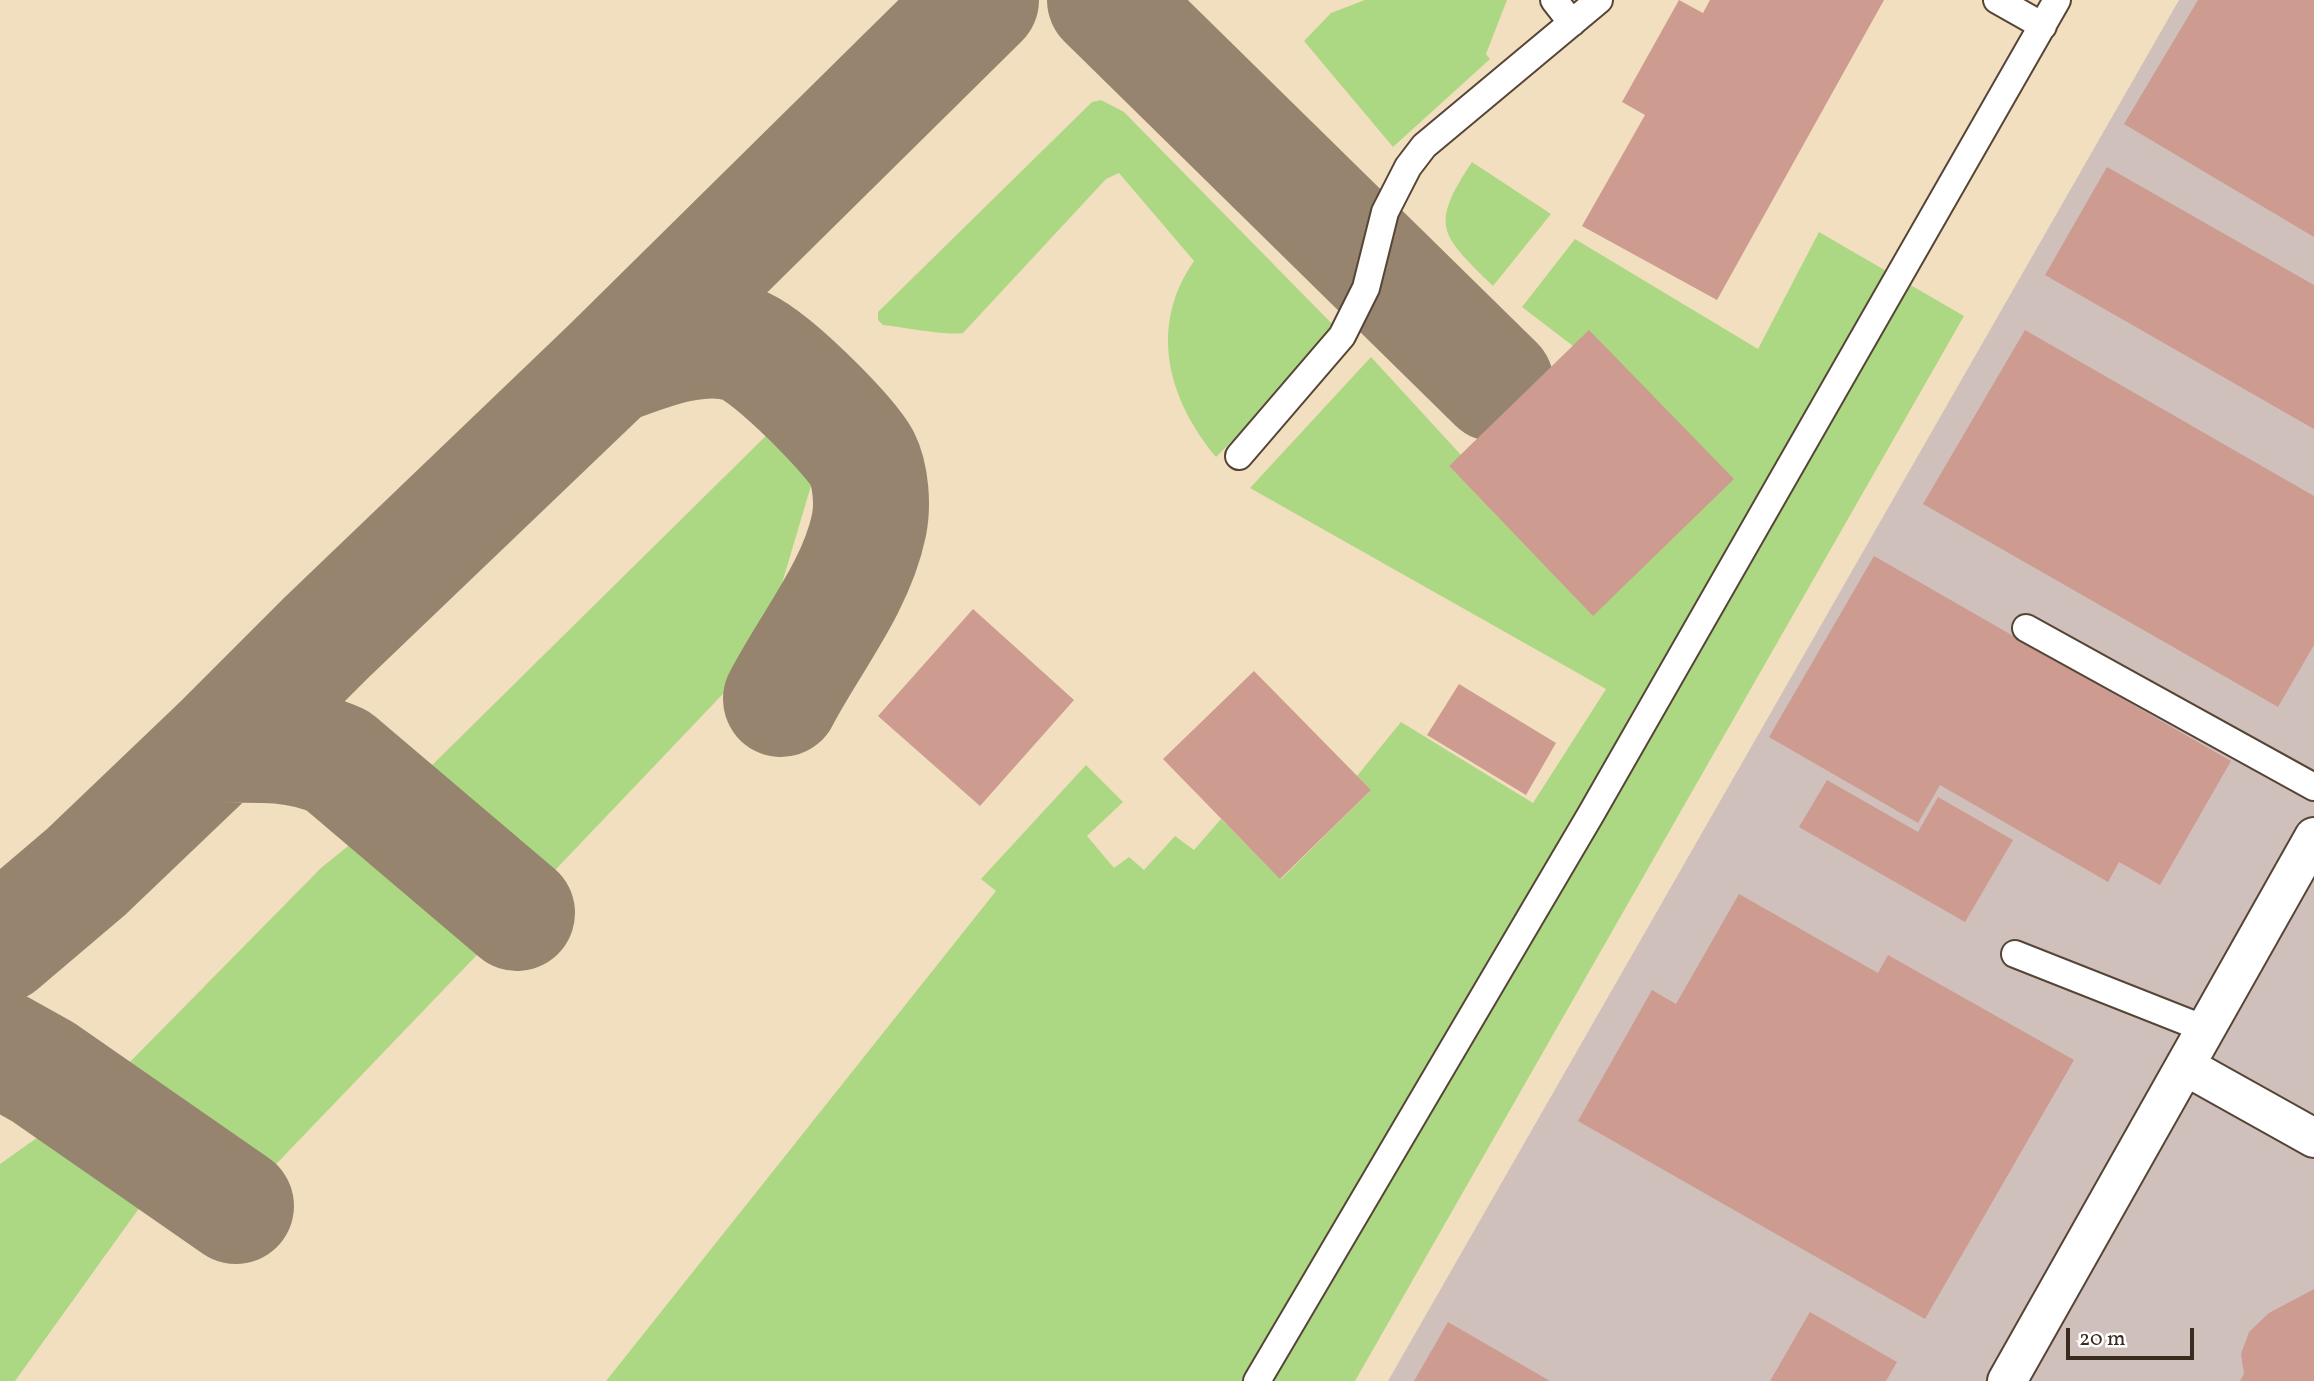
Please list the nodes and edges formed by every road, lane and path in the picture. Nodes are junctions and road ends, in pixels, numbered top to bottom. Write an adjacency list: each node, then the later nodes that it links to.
1 (1554, 0): 5 (lane)
2 (1599, 0): 5 (lane)
3 (1997, 0): 6 (lane)
4 (2057, 0): 6 (lane)
5 (1572, 23): 7 (lane)
6 (2043, 26): 15 (lane)
7 (1239, 456)
8 (2026, 628): 9 (lane)
9 (2314, 787)
10 (2314, 837): 12 (street)
11 (2015, 954): 12 (lane)
12 (2205, 1029): 13 (street)
13 (2187, 1067): 14 (street); 16 (street)
14 (2314, 1138)
15 (1257, 1381)
16 (2007, 1381)

